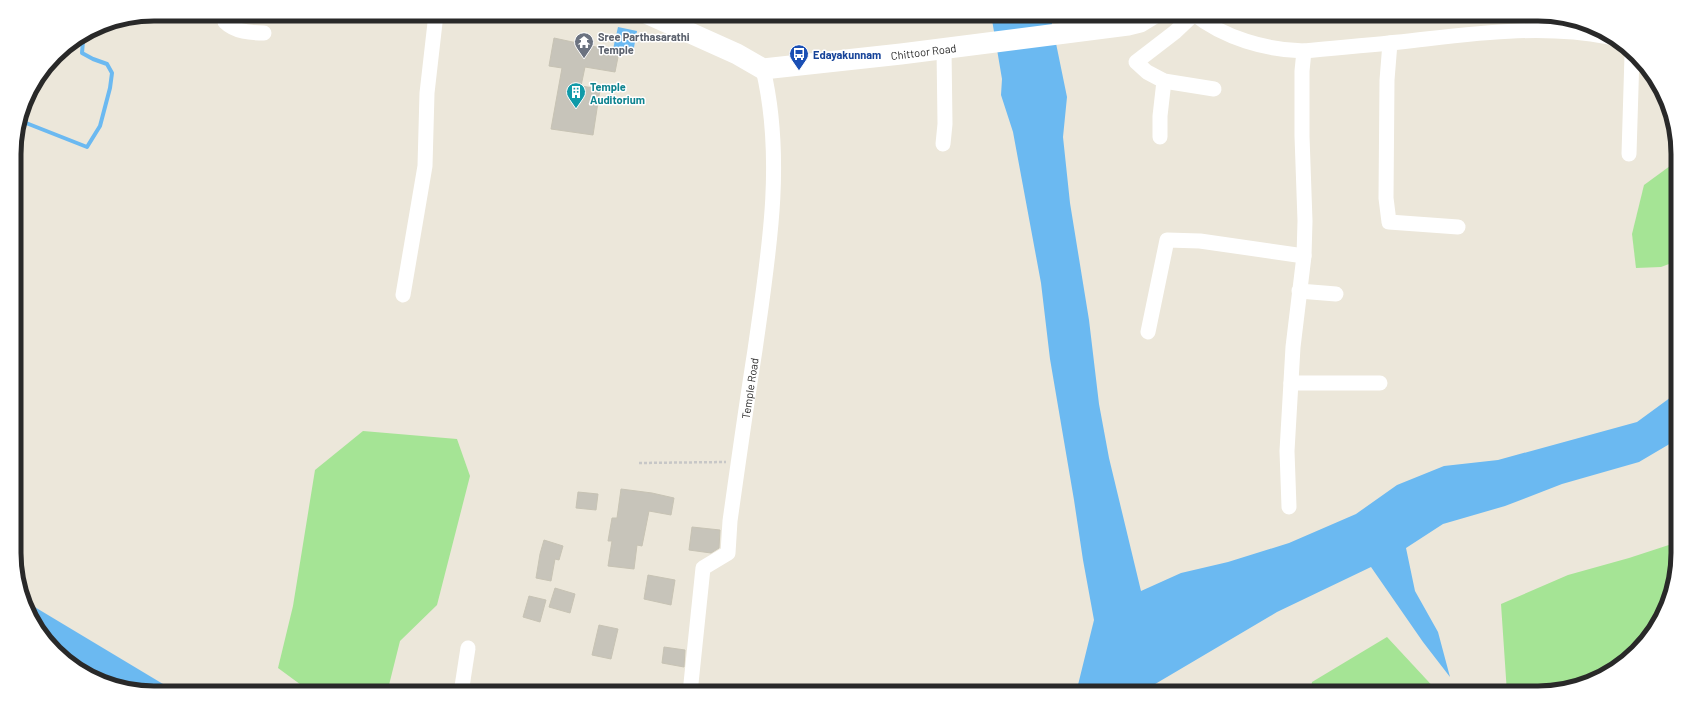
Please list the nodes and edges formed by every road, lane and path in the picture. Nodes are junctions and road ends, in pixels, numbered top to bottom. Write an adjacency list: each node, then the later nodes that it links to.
1 (226, 21): 7 (street)
2 (435, 21): 23 (street)
3 (664, 21): 13 (main road)
4 (1142, 21): 10 (main road, Chittoor Road)
5 (1187, 21): 14 (street)
6 (1205, 21): 11 (street)
7 (264, 33)
8 (1597, 35): 9 (street)
9 (1390, 43): 11 (street); 19 (street)
10 (944, 48): 13 (main road, Chittoor Road); 17 (street)
11 (1304, 50): 20 (street)
12 (1632, 60): 18 (street)
13 (764, 69): 27 (street, Temple Road)
14 (1164, 81): 15 (street); 16 (street)
15 (1214, 89)
16 (1160, 138)
17 (944, 144)
18 (1629, 154)
19 (1458, 227)
20 (1304, 256): 21 (street); 24 (street)
21 (1300, 291): 22 (street); 25 (street)
22 (1336, 294)
23 (403, 295)
24 (1148, 332)
25 (1290, 383): 26 (street); 29 (street)
26 (1380, 383)
27 (738, 462): 28 (path); 32 (street, Temple Road)
28 (639, 463)
29 (1289, 507)
30 (468, 648): 31 (street)
31 (461, 686)
32 (691, 686)

